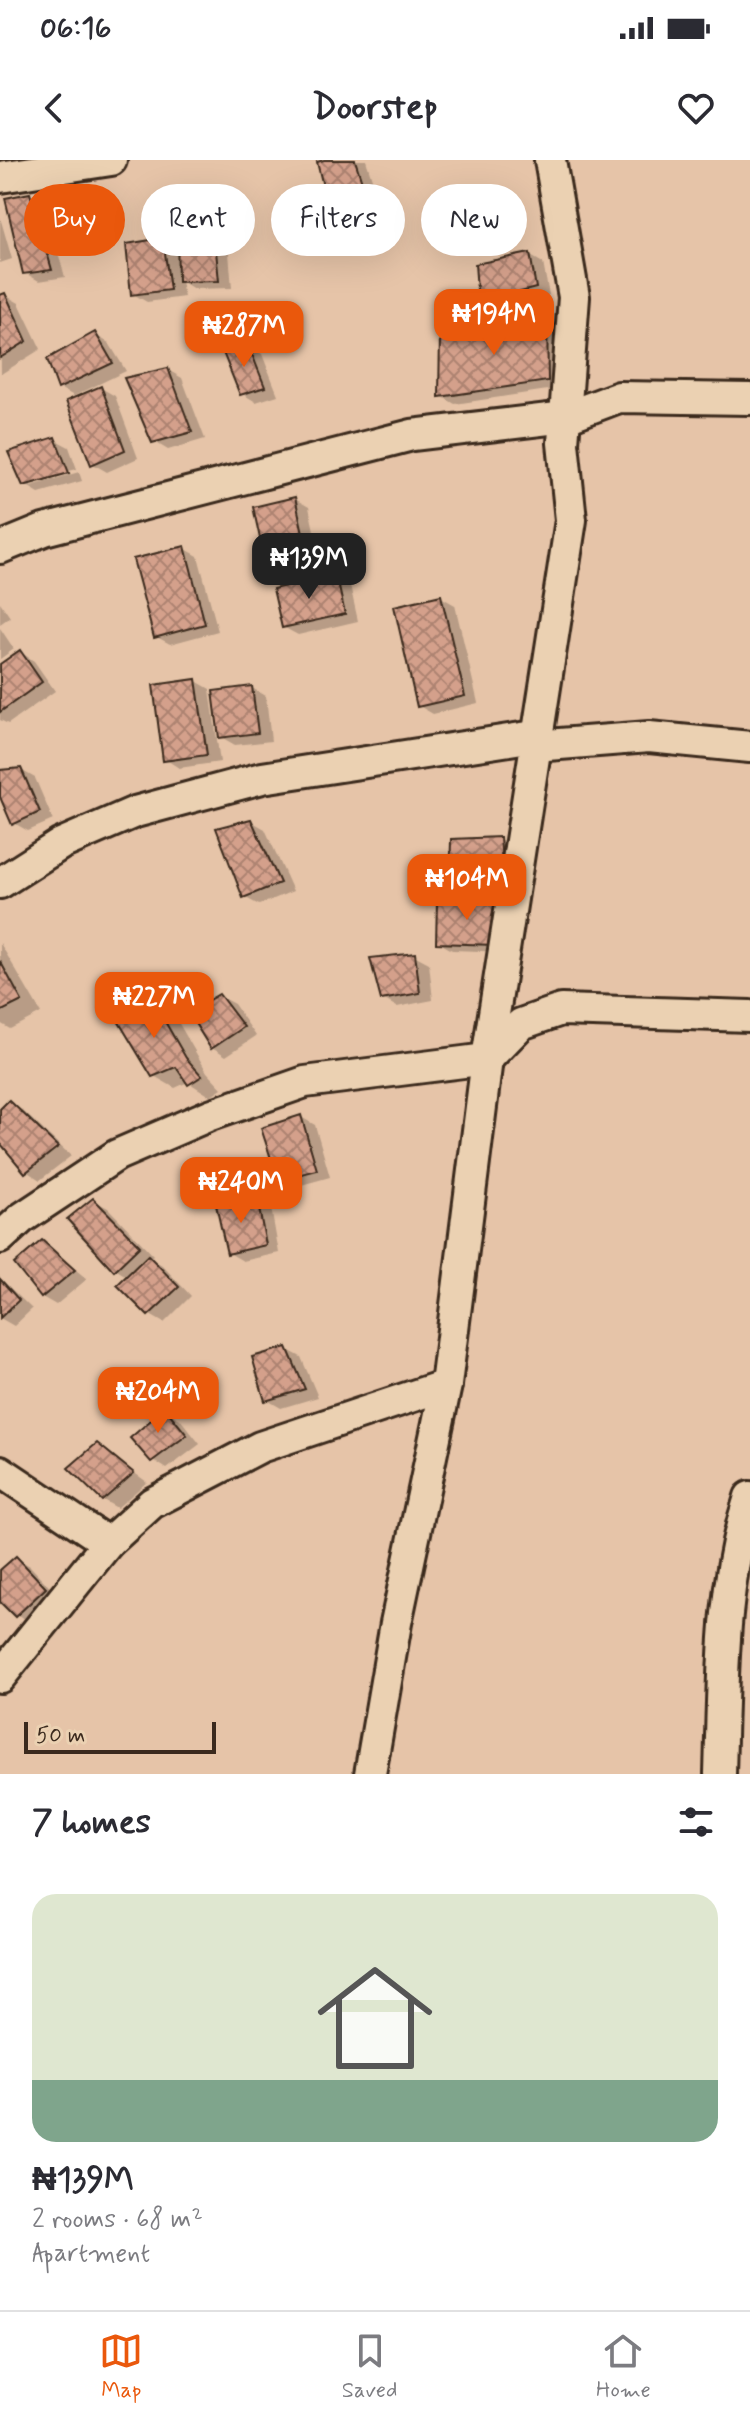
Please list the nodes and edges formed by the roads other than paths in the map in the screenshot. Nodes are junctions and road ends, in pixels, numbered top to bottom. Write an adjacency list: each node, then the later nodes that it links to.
1 (111, 160): 3 (street)
2 (550, 160): 5 (street)
3 (0, 177)
4 (750, 399): 5 (street)
5 (566, 417): 6 (street); 7 (street)
6 (0, 548)
7 (534, 741): 8 (street); 9 (street); 11 (street)
8 (750, 747)
9 (0, 883)
10 (750, 1016): 11 (street)
11 (487, 1059): 12 (street); 13 (street)
12 (0, 1238)
13 (446, 1385): 16 (street); 18 (street)
14 (0, 1471): 16 (street)
15 (750, 1497): 19 (street)
16 (108, 1543): 17 (street)
17 (0, 1677)
18 (370, 1774)
19 (720, 1774)

